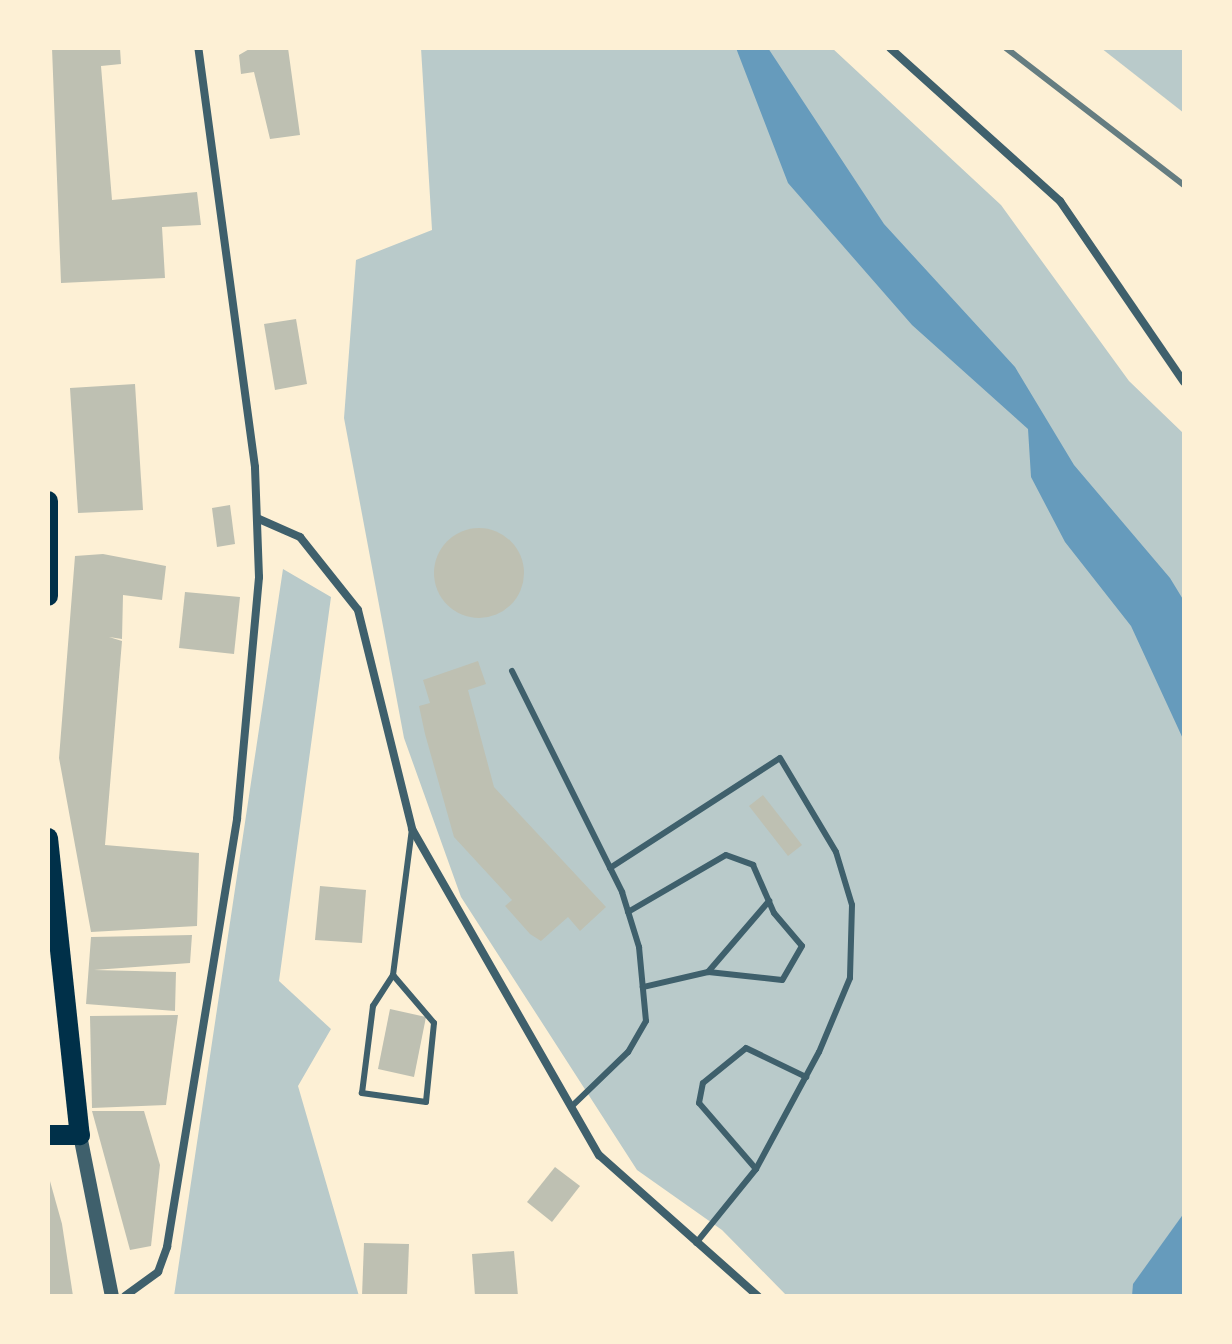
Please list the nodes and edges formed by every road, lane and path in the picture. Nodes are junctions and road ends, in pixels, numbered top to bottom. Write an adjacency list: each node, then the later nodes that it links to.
1 (198, 48): 5 (street)
2 (890, 48): 3 (street)
3 (1184, 382)
4 (48, 501): 6 (main road)
5 (259, 519): 8 (street); 23 (street)
6 (48, 596)
7 (512, 671): 10 (lane)
8 (412, 829): 14 (lane); 17 (street)
9 (48, 838): 19 (main road)
10 (610, 868): 12 (lane); 16 (lane)
11 (769, 901): 12 (lane); 13 (lane); 13 (lane)
12 (628, 912): 15 (lane)
13 (708, 972): 15 (lane)
14 (393, 975): 14 (lane)
15 (643, 987): 17 (lane)
16 (806, 1077): 20 (lane); 20 (lane)
17 (571, 1107): 21 (street)
18 (48, 1135): 19 (main road)
19 (80, 1135): 22 (street)
20 (756, 1169): 21 (lane)
21 (696, 1243): 24 (street)
22 (112, 1296)
23 (125, 1296)
24 (758, 1296)

